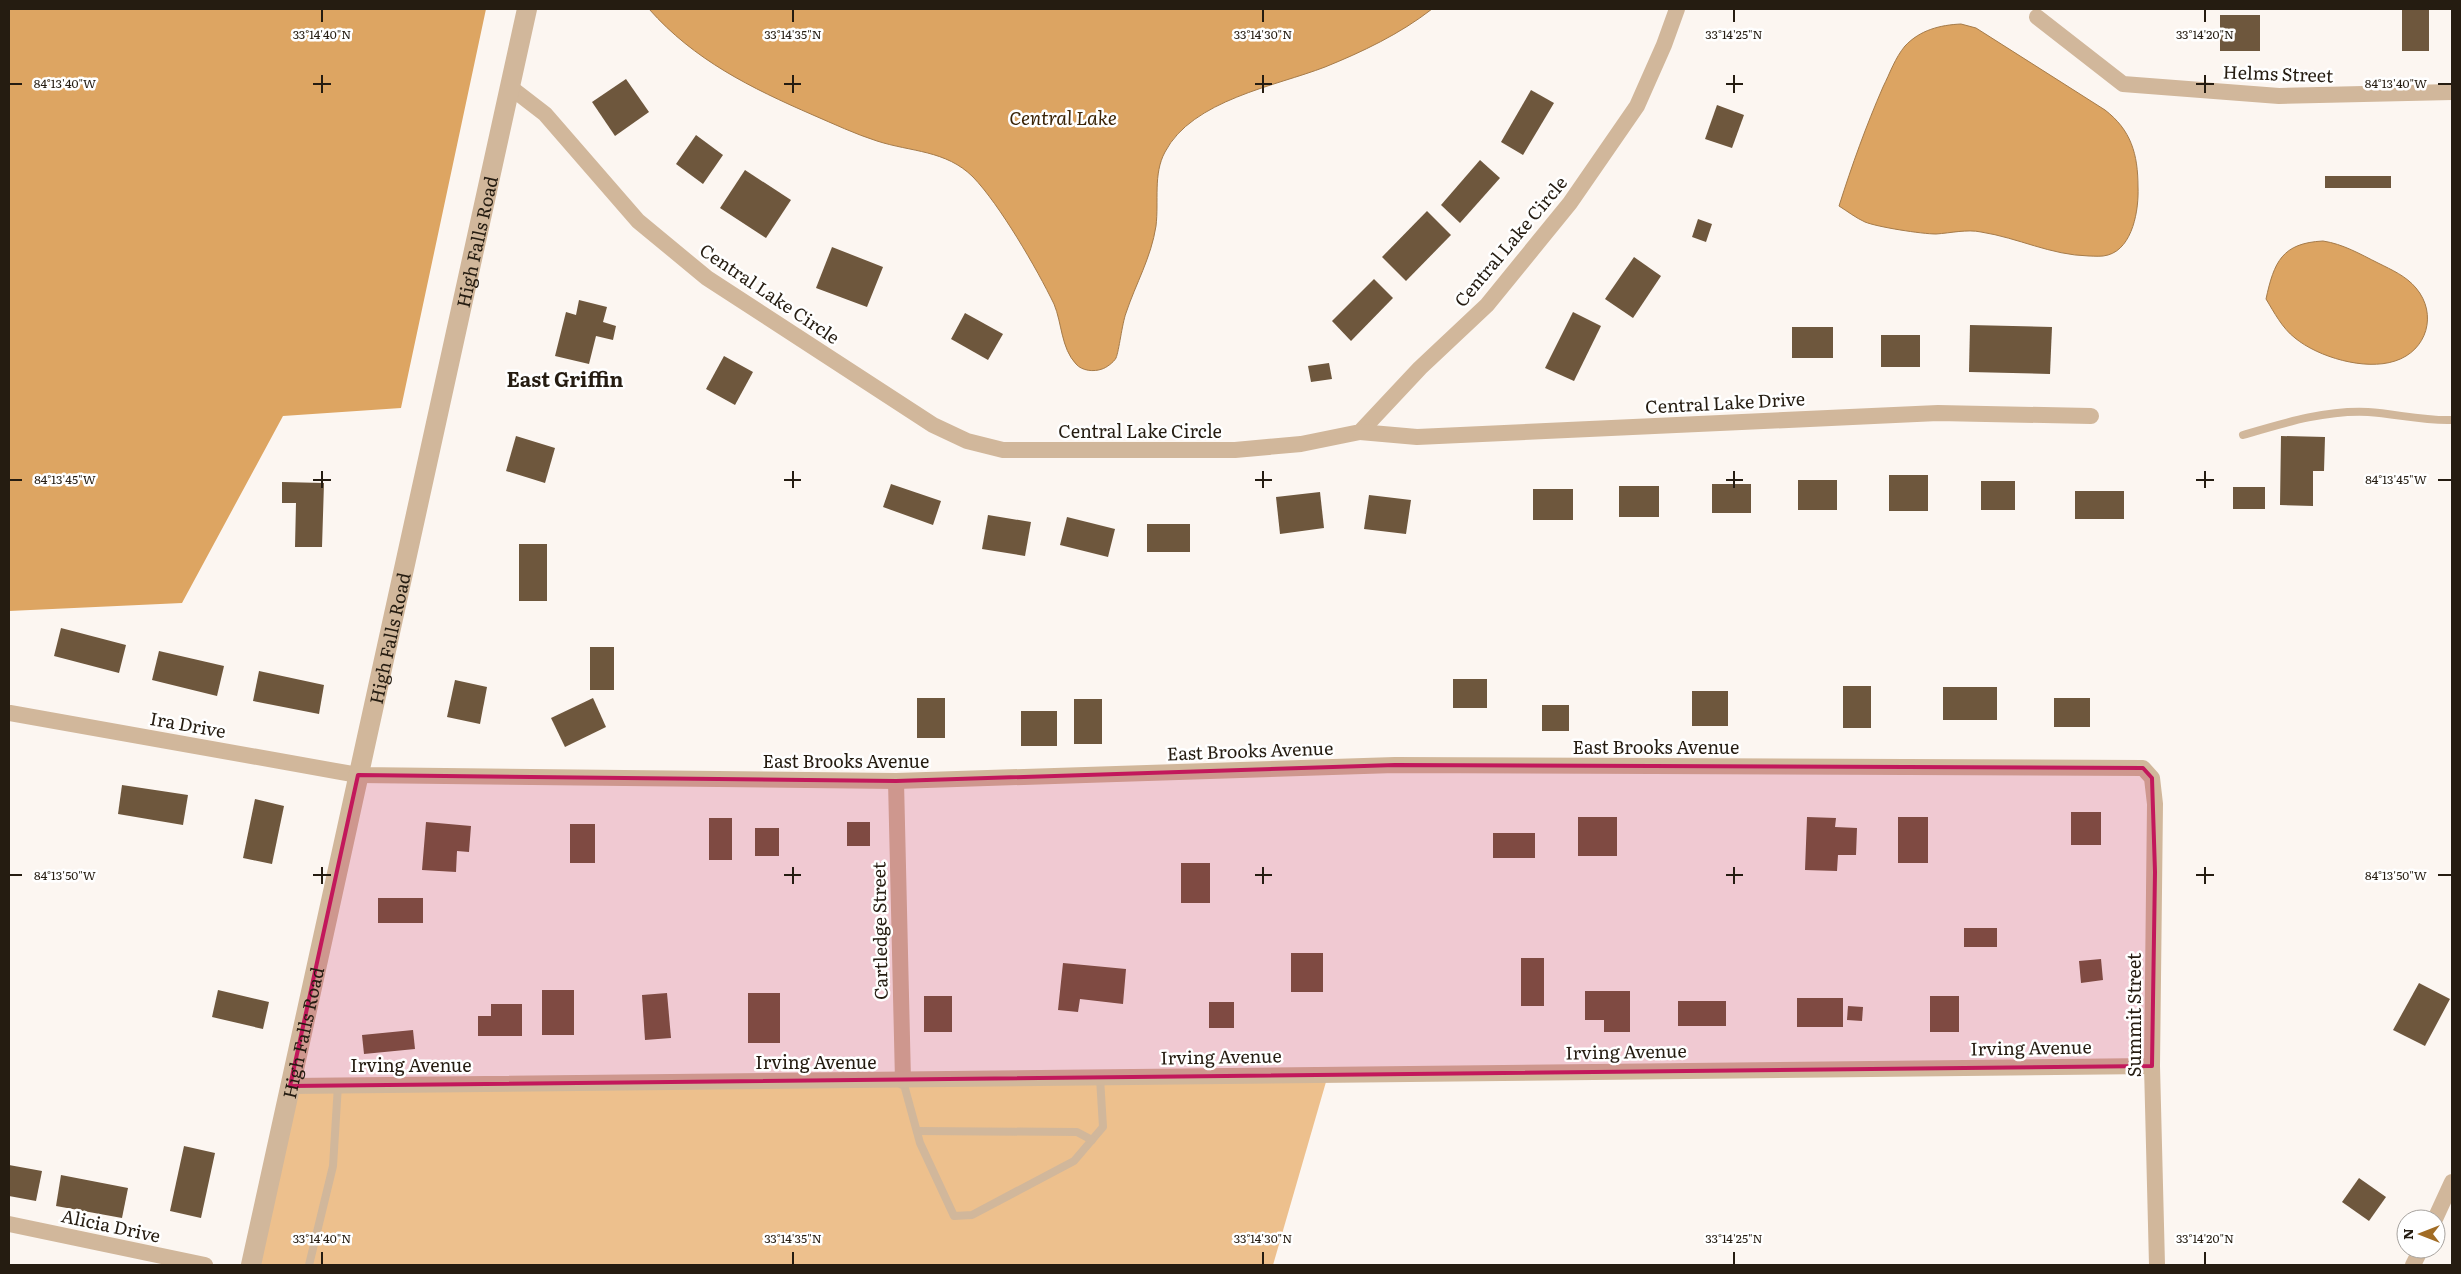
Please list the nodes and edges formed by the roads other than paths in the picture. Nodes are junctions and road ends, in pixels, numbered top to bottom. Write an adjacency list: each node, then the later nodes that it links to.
1 (528, 9): 4 (street, High Falls Road)
2 (1677, 9): 8 (street, Central Lake Circle)
3 (2036, 17): 5 (street, Helms Street)
4 (510, 87): 8 (street, Central Lake Circle); 12 (street, High Falls Road)
5 (2452, 92)
6 (2091, 416): 8 (street, Central Lake Drive)
7 (2452, 420): 9 (lane)
8 (1360, 432)
9 (2243, 435)
10 (10, 713): 12 (street, Ira Drive)
11 (2143, 768): 13 (street, East Brooks Avenue); 14 (street, Summit Street)
12 (358, 775): 13 (street, East Brooks Avenue); 18 (street, High Falls Road)
13 (896, 781): 16 (street, Cartledge Street)
14 (2152, 1066): 15 (street, Irving Avenue); 27 (street, Summit Street)
15 (1100, 1078): 16 (street, Irving Avenue); 20 (lane)
16 (903, 1080): 17 (street, Irving Avenue); 19 (lane)
17 (338, 1085): 18 (street, Irving Avenue); 26 (lane)
18 (290, 1086): 25 (street, High Falls Road)
19 (917, 1131): 20 (lane); 20 (lane)
20 (1092, 1140)
21 (2452, 1182): 22 (street)
22 (2440, 1209)
23 (9, 1224): 24 (street, Alicia Drive)
24 (205, 1265)
25 (251, 1265)
26 (309, 1265)
27 (2156, 1265)

